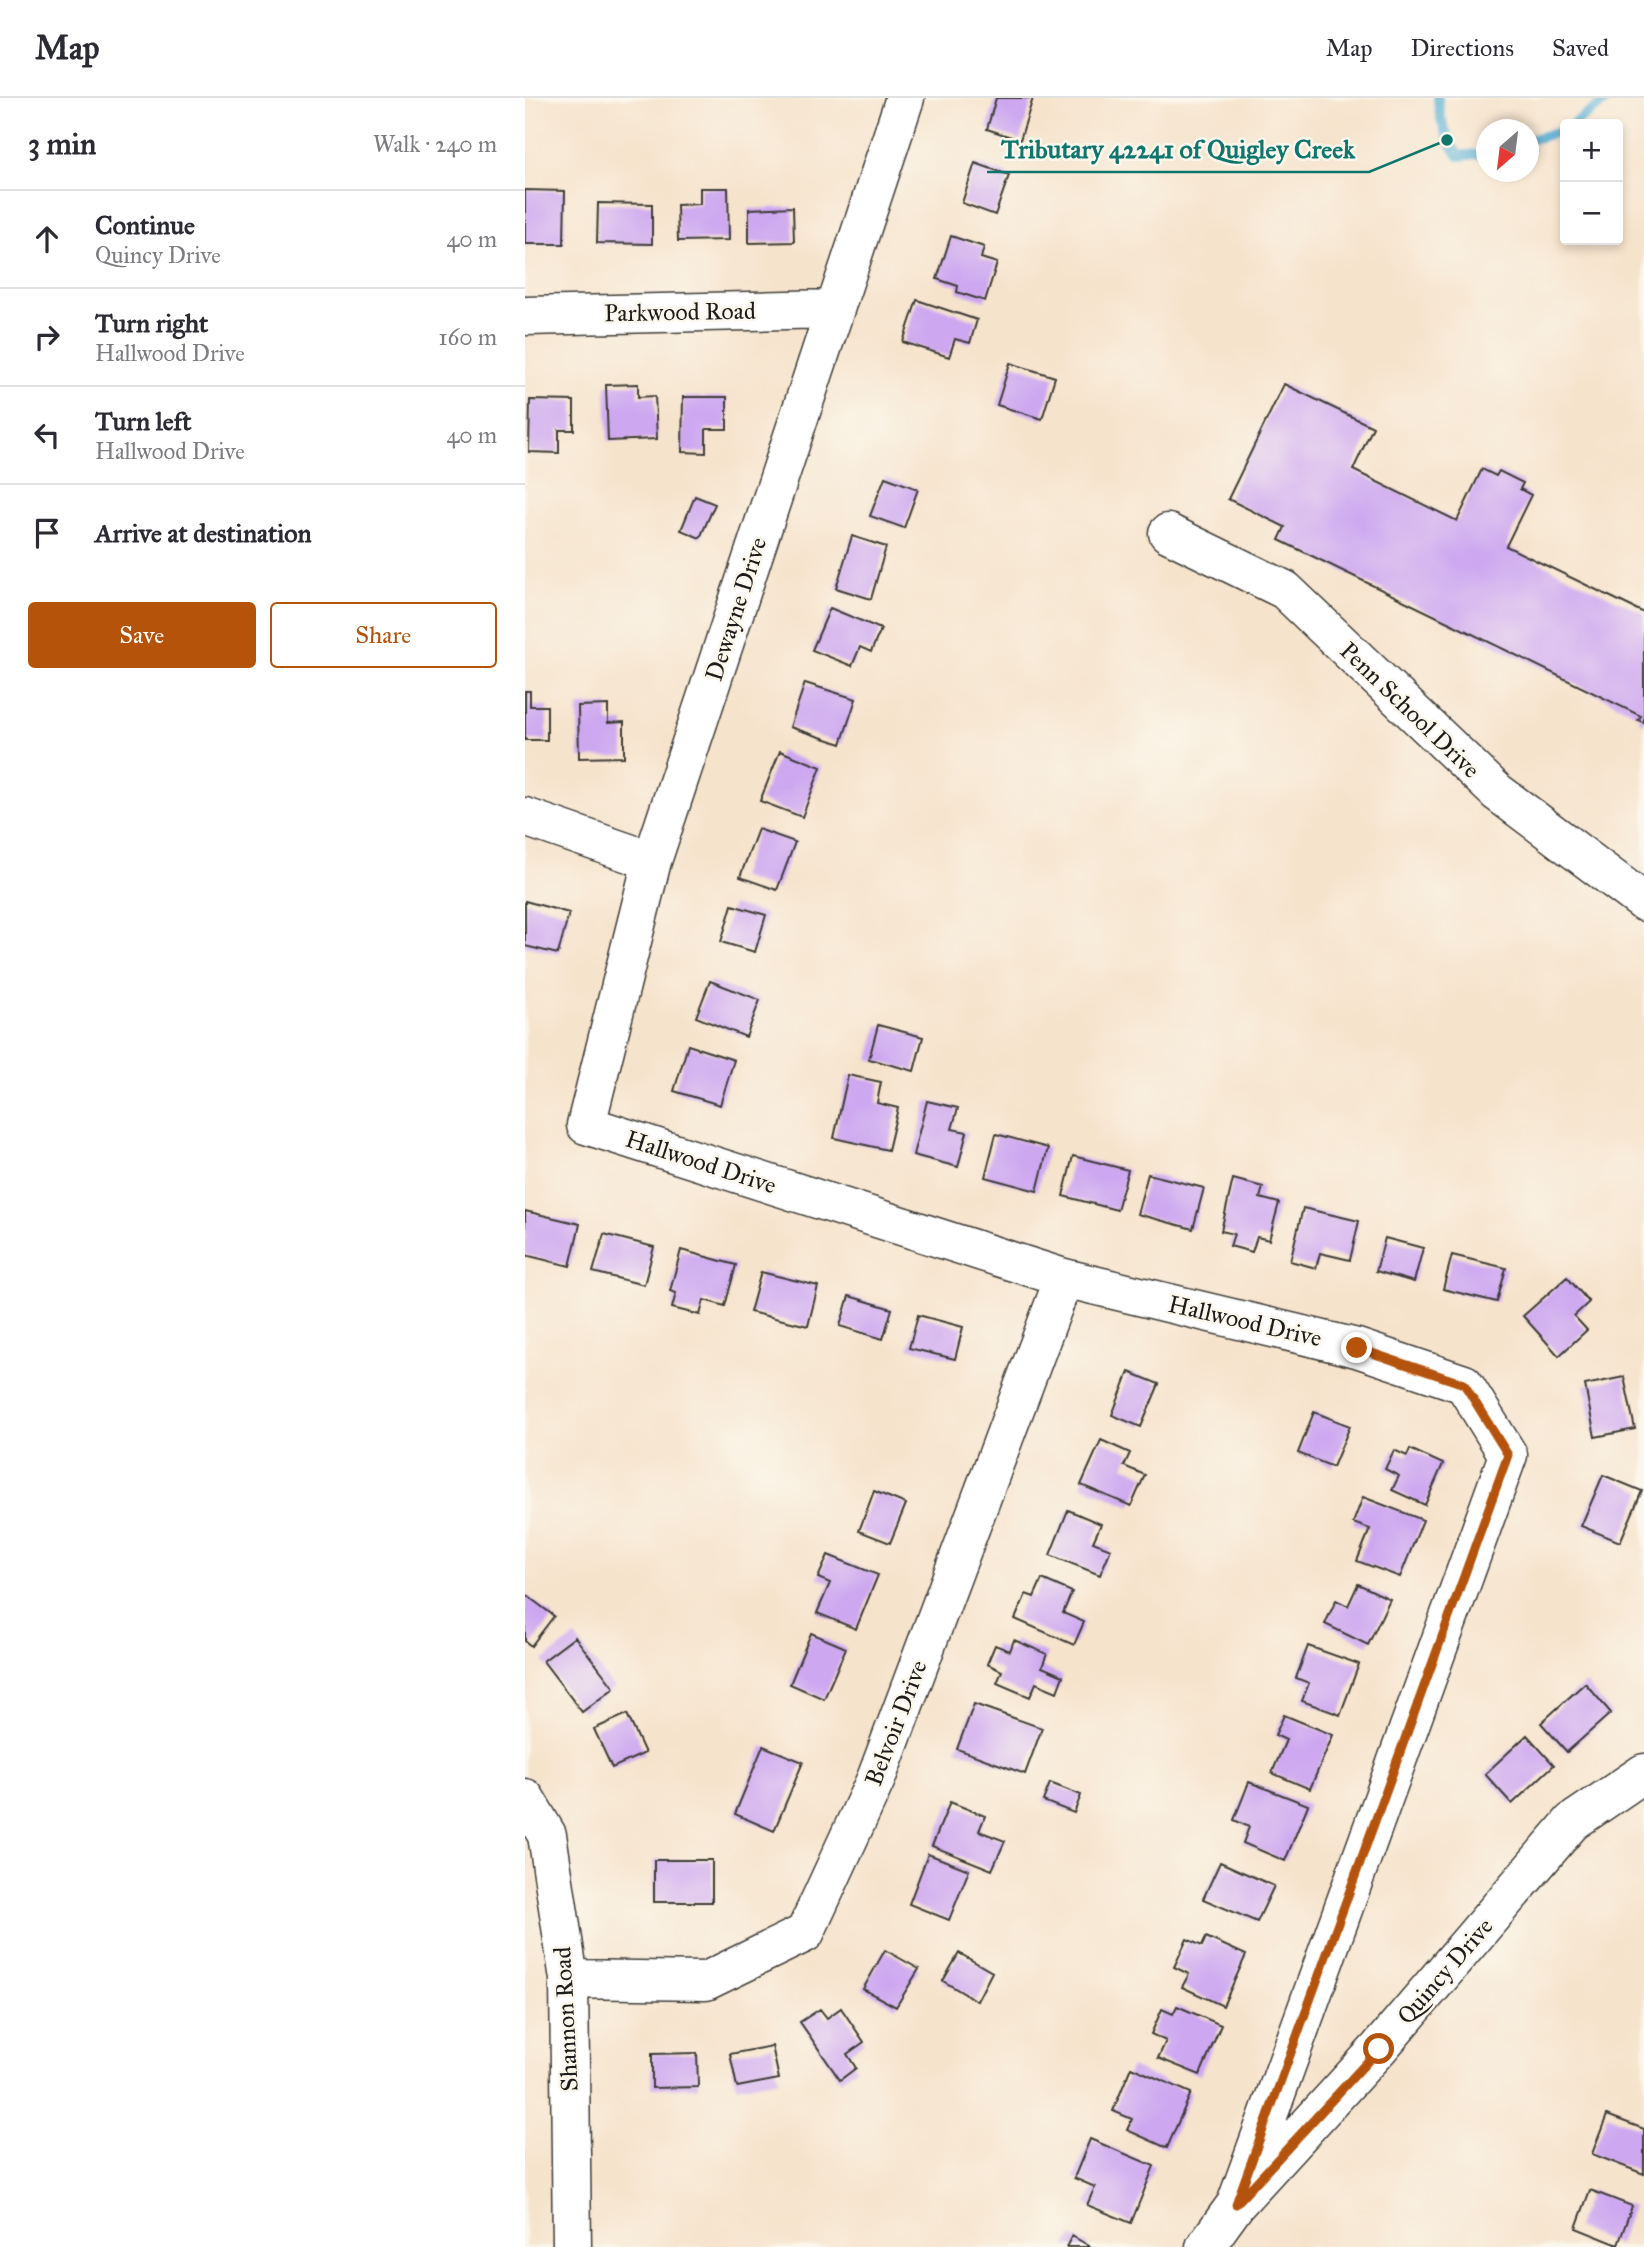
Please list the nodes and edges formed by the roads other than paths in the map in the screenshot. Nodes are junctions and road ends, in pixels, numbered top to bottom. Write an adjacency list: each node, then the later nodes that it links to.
1 (905, 98): 2 (street, Dewayne Drive)
2 (834, 309): 3 (street, Parkwood Road); 6 (street, Dewayne Drive)
3 (525, 316)
4 (1168, 533): 7 (street, Penn School Drive)
5 (525, 817): 6 (street)
6 (652, 861): 8 (street, Dewayne Drive)
7 (1644, 902)
8 (586, 1125): 9 (street, Hallwood Drive)
9 (1064, 1278): 12 (street, Belvoir Drive); 13 (street, Hallwood Drive)
10 (1644, 1773): 13 (street, Quincy Drive)
11 (525, 1798): 12 (street, Shannon Road)
12 (569, 1979): 14 (street, Shannon Road)
13 (1236, 2204): 15 (street, Quincy Drive)
14 (572, 2247)
15 (1205, 2247)

